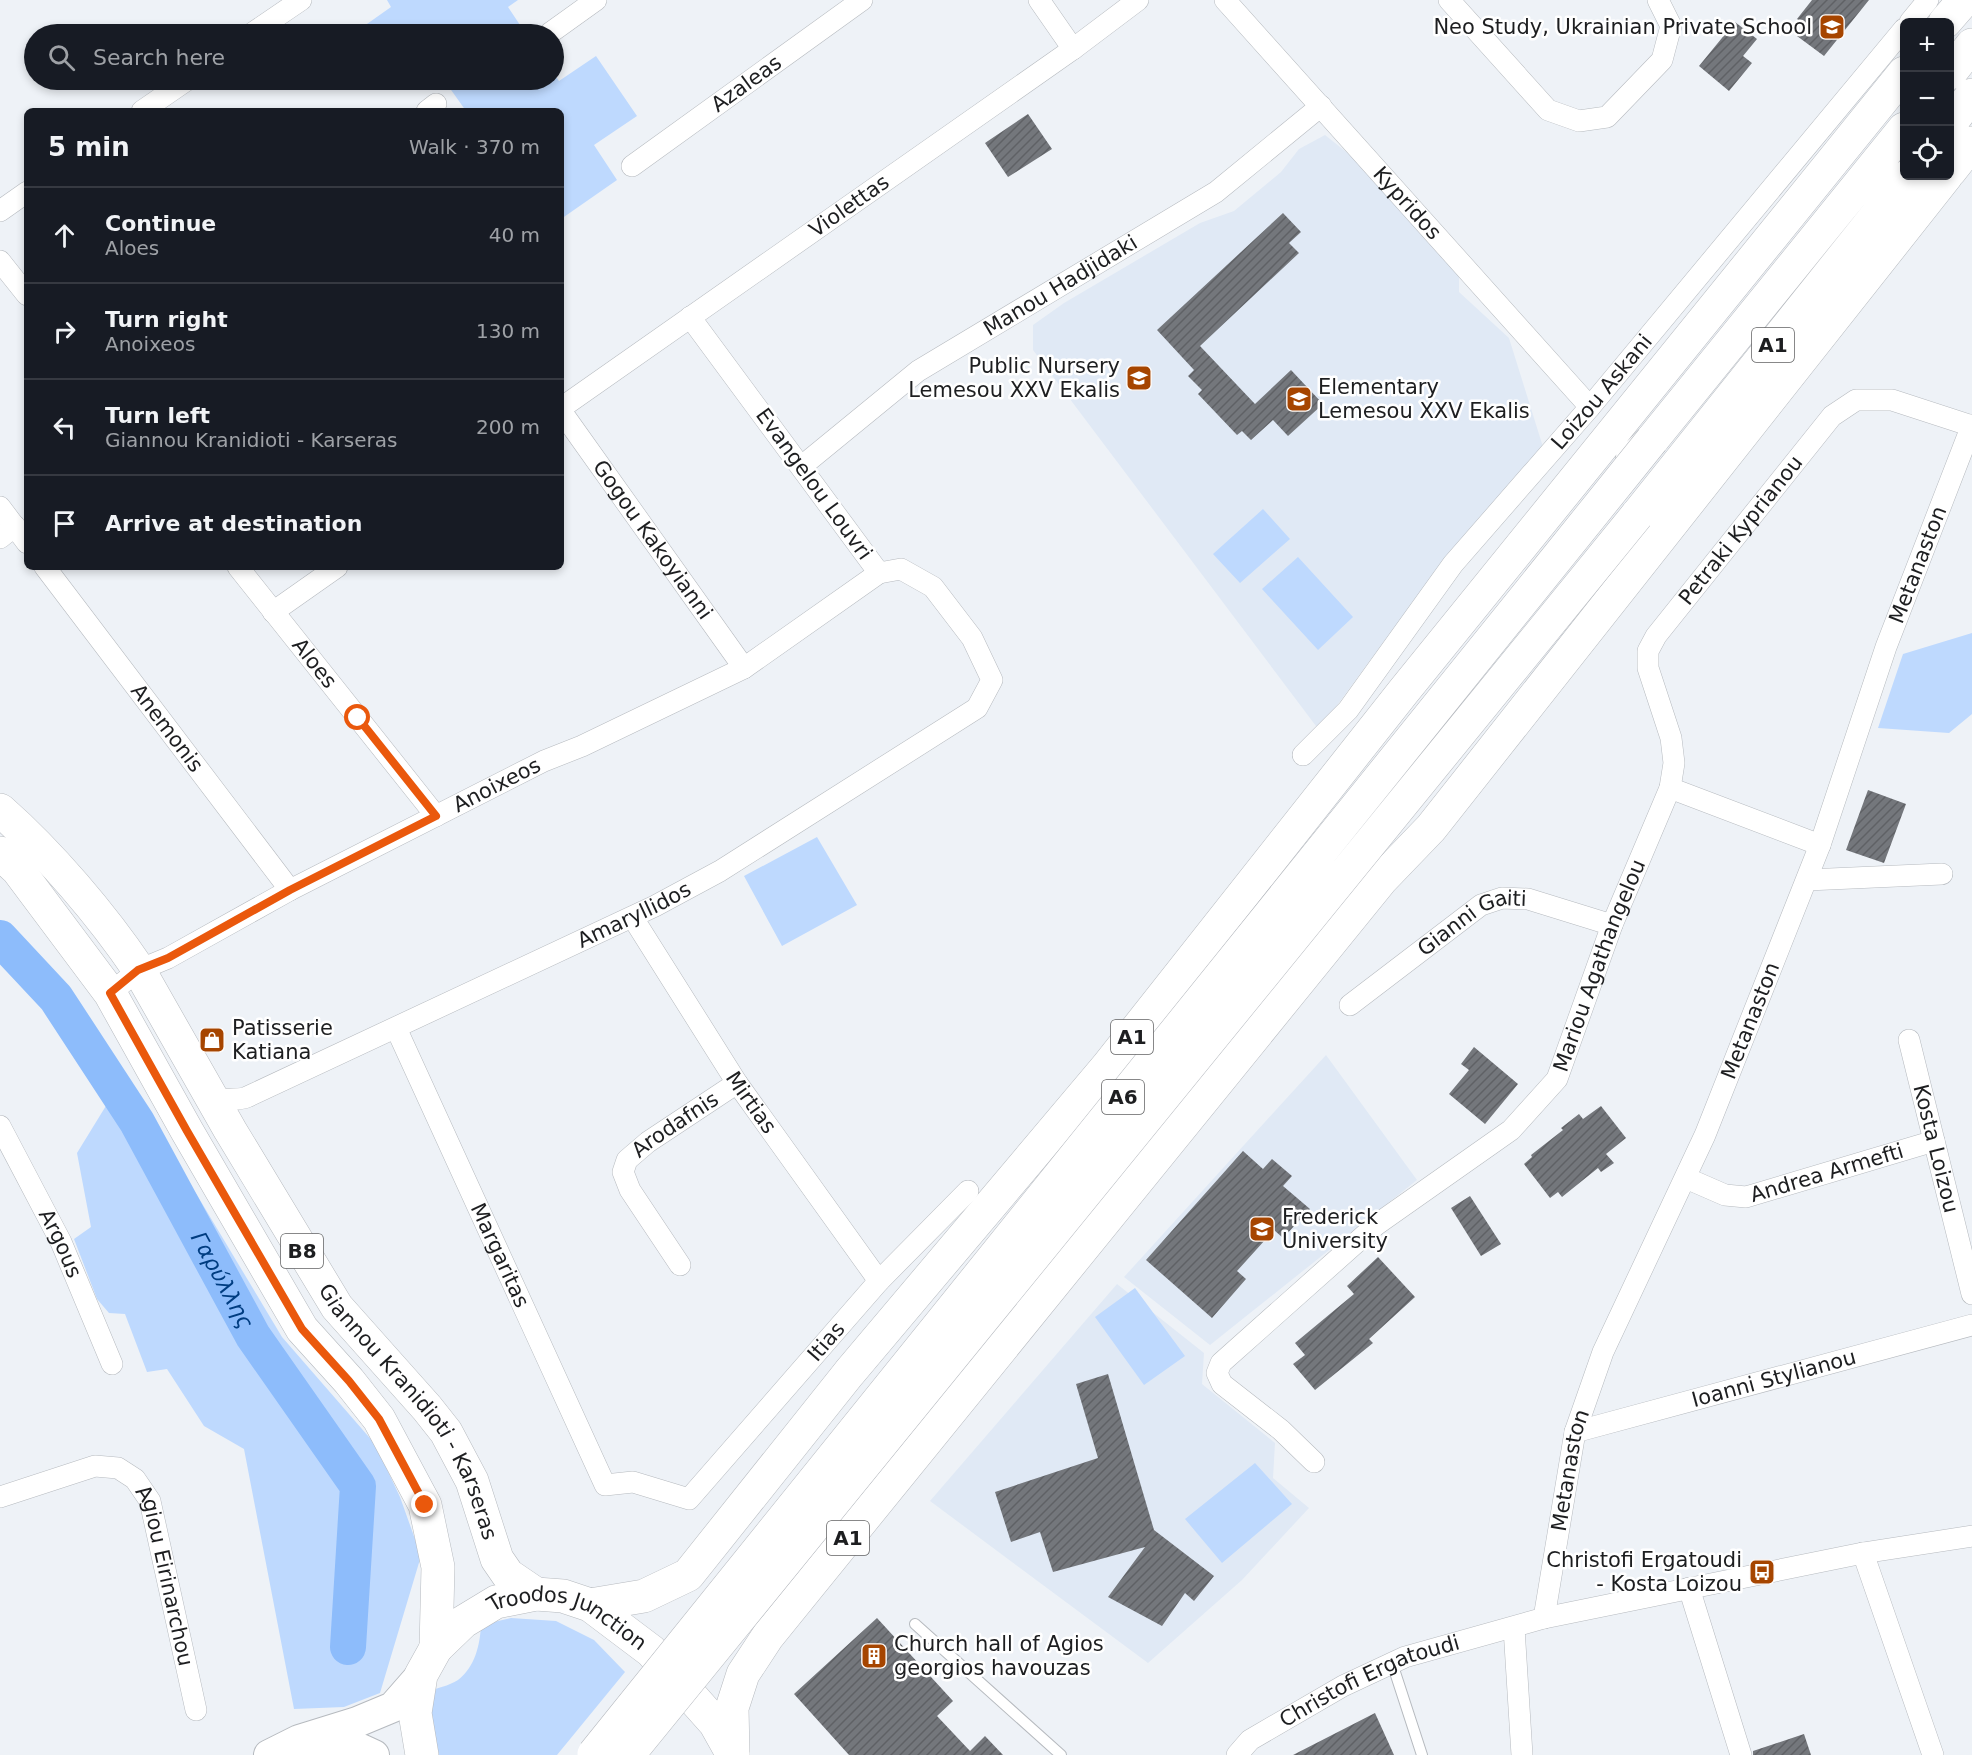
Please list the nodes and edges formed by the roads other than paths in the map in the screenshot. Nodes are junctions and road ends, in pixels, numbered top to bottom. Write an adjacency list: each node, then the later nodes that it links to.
1 (301, 0): 12 (street)
2 (596, 0): 13 (street)
3 (862, 0): 26 (street, Azaleas)
4 (1040, 0): 16 (street)
5 (1138, 0): 16 (street, Violettas)
6 (1225, 0): 21 (street, Kypridos)
7 (1449, 0): 8 (street)
8 (1659, 0)
9 (1964, 0): 10 (main road)
10 (1929, 7): 11 (street)
11 (1915, 18)
12 (266, 24)
13 (563, 24)
14 (1900, 35): 35 (street, Loizou Askani)
15 (1972, 45): 17 (main road)
16 (1073, 49): 34 (street, Violettas)
17 (1951, 72)
18 (1900, 79): 51 (main road)
19 (172, 90): 22 (street)
20 (1972, 95): 23 (main road)
21 (1321, 106): 35 (street, Kypridos); 40 (street, Manou Hadjidaki)
22 (146, 108)
23 (1954, 119)
24 (1900, 135): 39 (main road, A1)
25 (1972, 143): 27 (main road)
26 (632, 166)
27 (1954, 166)
28 (1905, 180): 42 (main road, A1)
29 (1943, 180): 56 (main road)
30 (24, 194): 31 (street)
31 (0, 211)
32 (0, 261): 33 (street)
33 (24, 291)
34 (690, 317): 36 (street, Violettas); 40 (street, Evangelou Louvri)
35 (1590, 407): 52 (street, Loizou Askani)
36 (564, 408)
37 (564, 414): 49 (street, Gogou Kakoyianni)
38 (1972, 426): 53 (street, Petraki Kyprianou); 57 (street, Metanaston)
39 (1652, 440): 51 (main road); 96 (main road, A6, bridge)
40 (802, 466): 47 (street, Evangelou Louvri)
41 (0, 507): 43 (street)
42 (1637, 515): 56 (main road); 101 (main road, A6, bridge)
43 (14, 536)
44 (47, 570): 61 (street, Anemonis)
45 (240, 570): 48 (street, Aloes)
46 (333, 570): 48 (street)
47 (879, 573): 49 (street, Anoixeos); 50 (street, Evangelou Louvri)
48 (273, 612): 55 (street, Aloes)
49 (744, 668): 55 (street, Anoixeos)
50 (993, 680): 62 (street, Amaryllidos)
51 (1403, 692): 88 (main road, A1)
52 (1303, 755)
53 (1670, 788): 57 (street); 63 (street, Mariou Agathangelou)
54 (0, 810): 64 (main road, Giannou Kranidioti - Karseras / B8)
55 (436, 816): 61 (street, Anoixeos)
56 (1431, 828): 97 (main road, A1)
57 (1820, 845): 60 (street, Metanaston)
58 (0, 853): 65 (main road, Giannou Kranidioti - Karseras / B8)
59 (1942, 874): 60 (street)
60 (1807, 880): 73 (street, Metanaston)
61 (290, 890): 64 (street, Anoixeos)
62 (633, 918): 67 (street, Amaryllidos); 69 (street, Mirtias)
63 (1612, 924): 66 (street, Gianni Gaiti); 81 (street, Mariou Agathangelou)
64 (138, 970): 65 (street, Anoixeos); 70 (main road, Giannou Kranidioti - Karseras / B8)
65 (110, 993): 92 (main road, Giannou Kranidioti - Karseras / B8)
66 (1350, 1005)
67 (396, 1028): 70 (street, Amaryllidos); 83 (street, Margaritas)
68 (1909, 1040): 72 (street, Kosta Loizou)
69 (737, 1083): 75 (street, Arodafnis); 76 (street, Mirtias)
70 (228, 1100): 87 (main road, Giannou Kranidioti - Karseras / B8)
71 (0, 1126): 79 (street, Argous)
72 (1934, 1141): 73 (street, Andrea Armefti); 77 (street, Kosta Loizou)
73 (1686, 1179): 80 (street, Metanaston)
74 (968, 1191): 76 (street, Itias)
75 (680, 1265)
76 (879, 1281): 83 (street, Itias)
77 (1972, 1294)
78 (1972, 1325): 80 (street, Ioanni Stylianou)
79 (112, 1364)
80 (1575, 1432): 89 (street, Metanaston)
81 (1314, 1462)
82 (0, 1497): 94 (street, Agiou Eirinarchou)
83 (689, 1499)
84 (1972, 1536): 85 (street, Christofi Ergatoudi)
85 (1863, 1553): 86 (street, Christofi Ergatoudi); 107 (street)
86 (1689, 1588): 89 (street, Christofi Ergatoudi); 106 (street)
87 (536, 1594): 88 (main road, Troodos Junction / B8); 92 (main road, Troodos Junction / B8)
88 (590, 1605): 97 (main road, Troodos Junction / B8)
89 (1544, 1618): 91 (street, Christofi Ergatoudi)
90 (915, 1624): 102 (lane)
91 (1514, 1628): 93 (street, Christofi Ergatoudi); 105 (street)
92 (429, 1662): 95 (main road); 100 (main road, B8)
93 (1392, 1664): 103 (street, Christofi Ergatoudi); 104 (lane)
94 (196, 1710)
95 (299, 1740): 98 (main road); 99 (main road)
96 (594, 1754)
97 (733, 1754)
98 (269, 1755)
99 (374, 1755)
100 (422, 1755)
101 (628, 1755)
102 (1061, 1755)
103 (1237, 1755)
104 (1422, 1755)
105 (1522, 1755)
106 (1741, 1755)
107 (1933, 1755)

